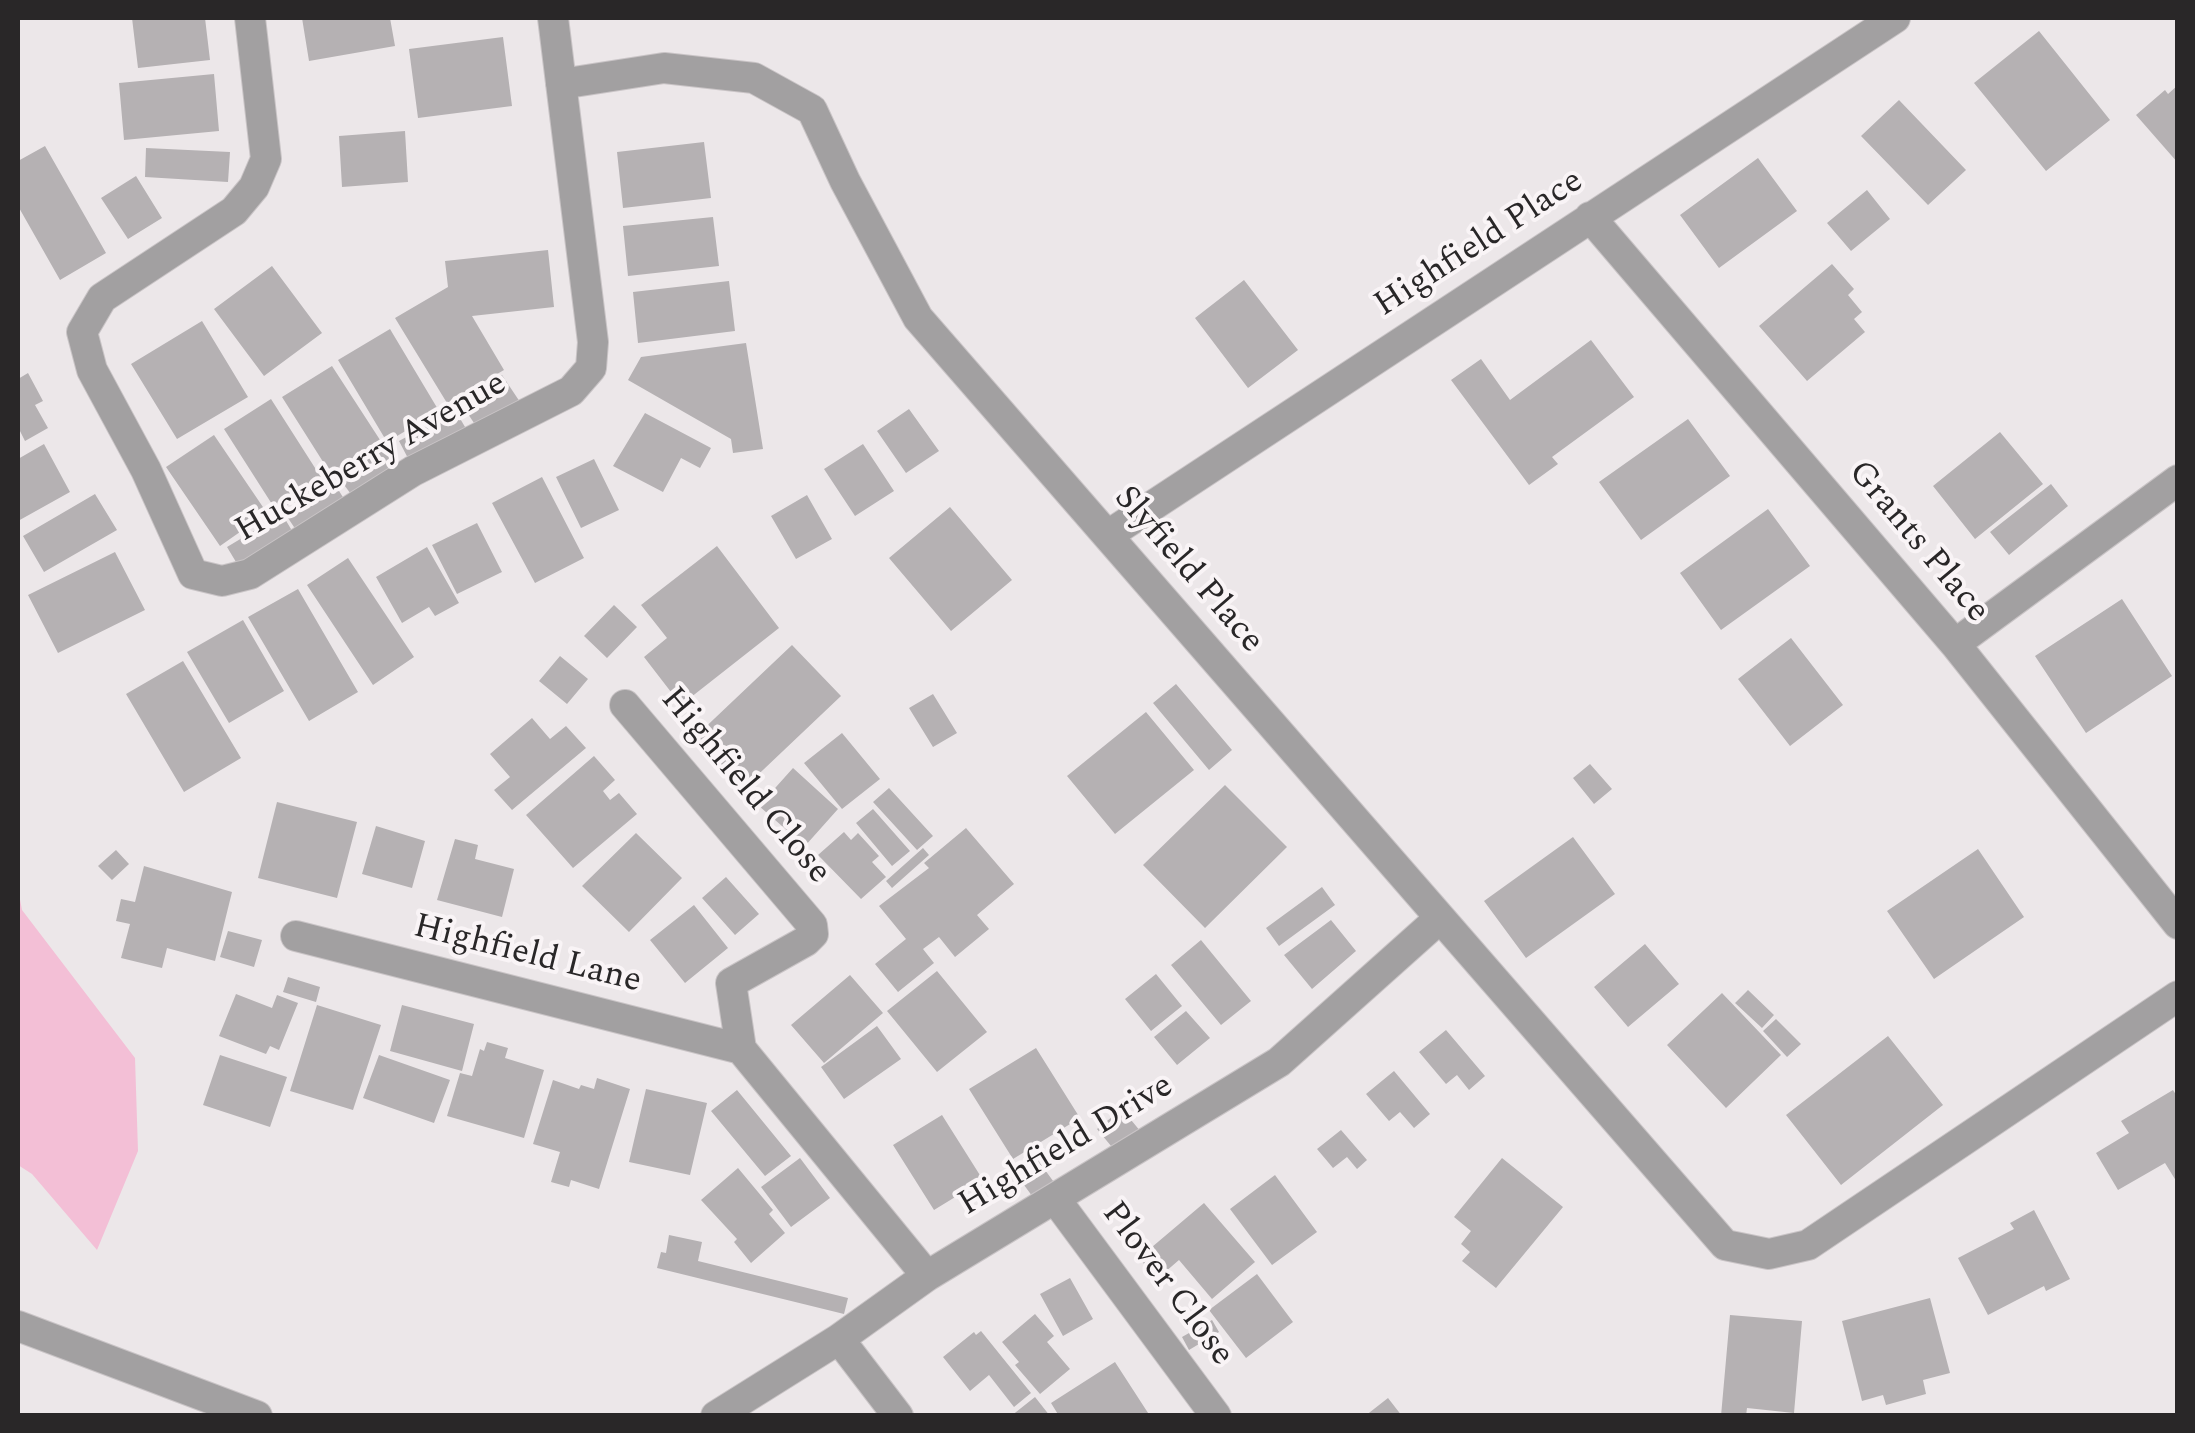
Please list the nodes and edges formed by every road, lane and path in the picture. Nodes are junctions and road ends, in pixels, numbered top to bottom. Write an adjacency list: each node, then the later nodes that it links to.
1 (250, 18): 4 (street, Huckeberry Avenue)
2 (553, 18): 4 (street, Huckeberry Avenue)
3 (1895, 18): 5 (street, Highfield Place)
4 (561, 84): 7 (street, Slyfield Place)
5 (1590, 218): 7 (street, Highfield Place); 8 (street, Grants Place)
6 (2178, 480): 8 (street)
7 (1108, 535): 10 (street, Slyfield Place)
8 (1954, 644): 11 (street, Grants Place)
9 (625, 704): 14 (street, Highfield Close)
10 (1439, 919): 13 (street, Slyfield Place); 15 (street, Highfield Drive)
11 (2178, 924)
12 (296, 936): 14 (street, Highfield Lane)
13 (2178, 996)
14 (741, 1049): 16 (street)
15 (1056, 1200): 16 (street, Highfield Drive); 22 (street, Plover Close)
16 (926, 1276): 18 (street, Highfield Drive)
17 (18, 1326): 19 (street)
18 (839, 1339): 20 (street, Highfield Drive); 21 (street)
19 (257, 1416)
20 (716, 1416)
21 (898, 1416)
22 (1216, 1416)

